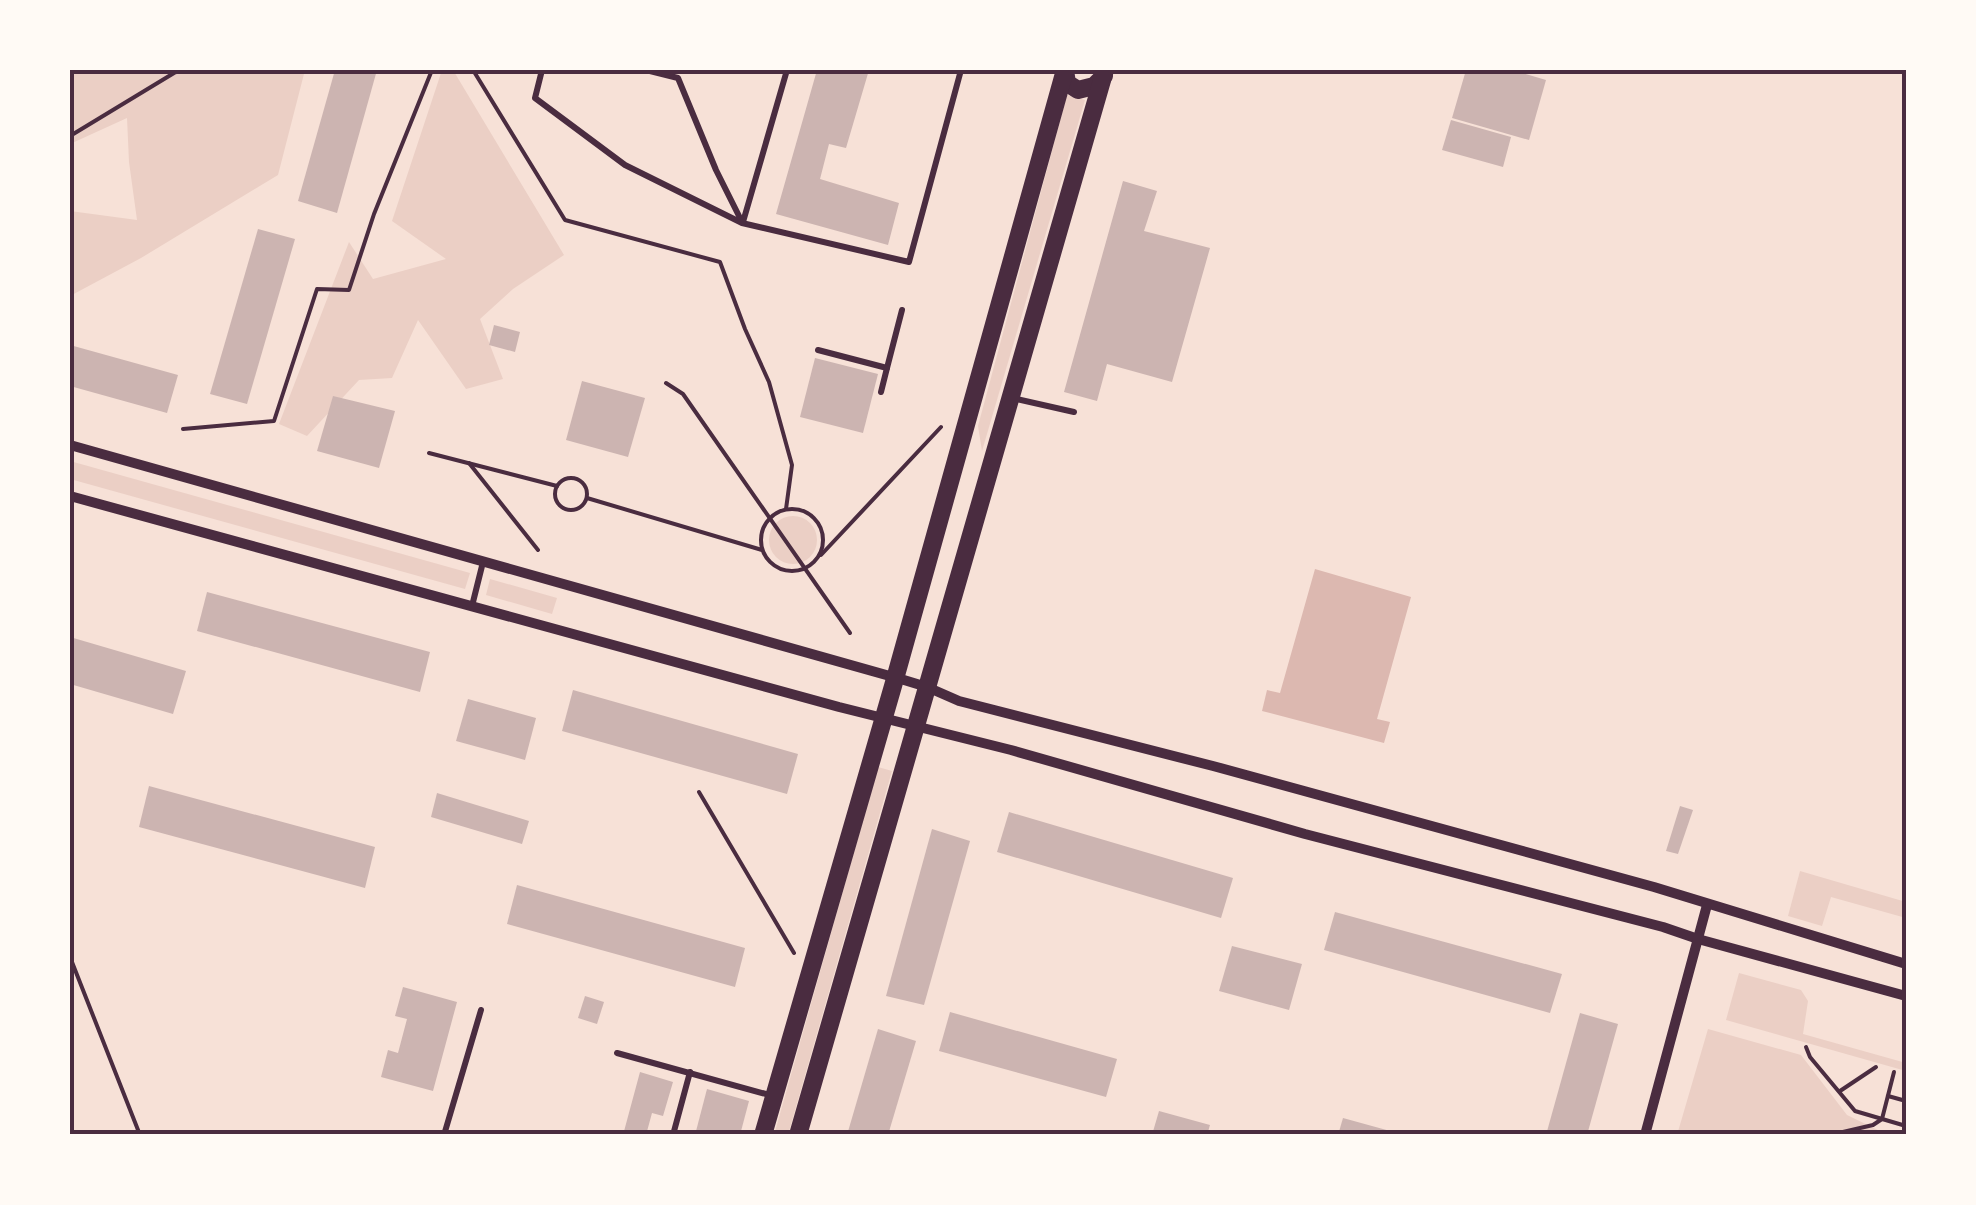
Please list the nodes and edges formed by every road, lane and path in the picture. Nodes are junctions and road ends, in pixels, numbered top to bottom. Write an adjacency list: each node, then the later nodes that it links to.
1 (182, 70): 10 (path)
2 (432, 70): 20 (path)
3 (472, 70): 27 (path)
4 (542, 70): 11 (lane)
5 (646, 70): 11 (lane)
6 (787, 70): 11 (lane)
7 (961, 70): 11 (lane)
8 (1065, 70): 9 (main road); 36 (main road)
9 (1104, 73): 17 (main road)
10 (70, 136)
11 (742, 224)
12 (902, 310): 14 (lane)
13 (818, 350): 14 (lane)
14 (887, 368): 16 (lane)
15 (666, 383): 28 (path)
16 (882, 392)
17 (1012, 398): 18 (lane); 37 (main road)
18 (1074, 412)
19 (940, 427): 31 (path)
20 (183, 429)
21 (70, 446): 32 (street)
22 (429, 454): 23 (path)
23 (469, 464): 24 (path); 29 (path)
24 (557, 486): 26 (path); 26 (path)
25 (70, 496): 34 (street)
26 (587, 498): 30 (path)
27 (786, 509): 28 (path); 31 (path)
28 (770, 518): 30 (path); 33 (path)
29 (538, 550)
30 (762, 550): 33 (path)
31 (818, 558): 33 (path)
32 (483, 561): 34 (lane); 36 (street)
33 (805, 568): 35 (path)
34 (472, 606): 38 (street)
35 (850, 633)
36 (896, 678): 37 (street); 38 (main road)
37 (927, 686): 39 (main road); 41 (street)
38 (883, 718): 39 (street); 54 (main road)
39 (915, 727): 42 (street); 63 (main road)
40 (699, 792): 43 (path)
41 (1707, 905): 42 (street); 45 (street)
42 (1698, 939): 46 (street); 64 (street)
43 (794, 953)
44 (70, 957): 59 (path)
45 (1906, 964)
46 (1906, 996)
47 (480, 1010): 60 (lane)
48 (1806, 1047): 53 (path)
49 (618, 1053): 51 (lane)
50 (1876, 1067): 53 (path)
51 (690, 1072): 54 (lane); 61 (lane)
52 (1894, 1072): 55 (path)
53 (1840, 1091): 57 (path)
54 (775, 1096): 62 (main road)
55 (1888, 1096): 56 (path); 57 (path)
56 (1906, 1102)
57 (1882, 1120): 58 (path); 65 (path)
58 (1906, 1126)
59 (140, 1135)
60 (444, 1135)
61 (672, 1135)
62 (763, 1135)
63 (798, 1135)
64 (1645, 1135)
65 (1830, 1135)

